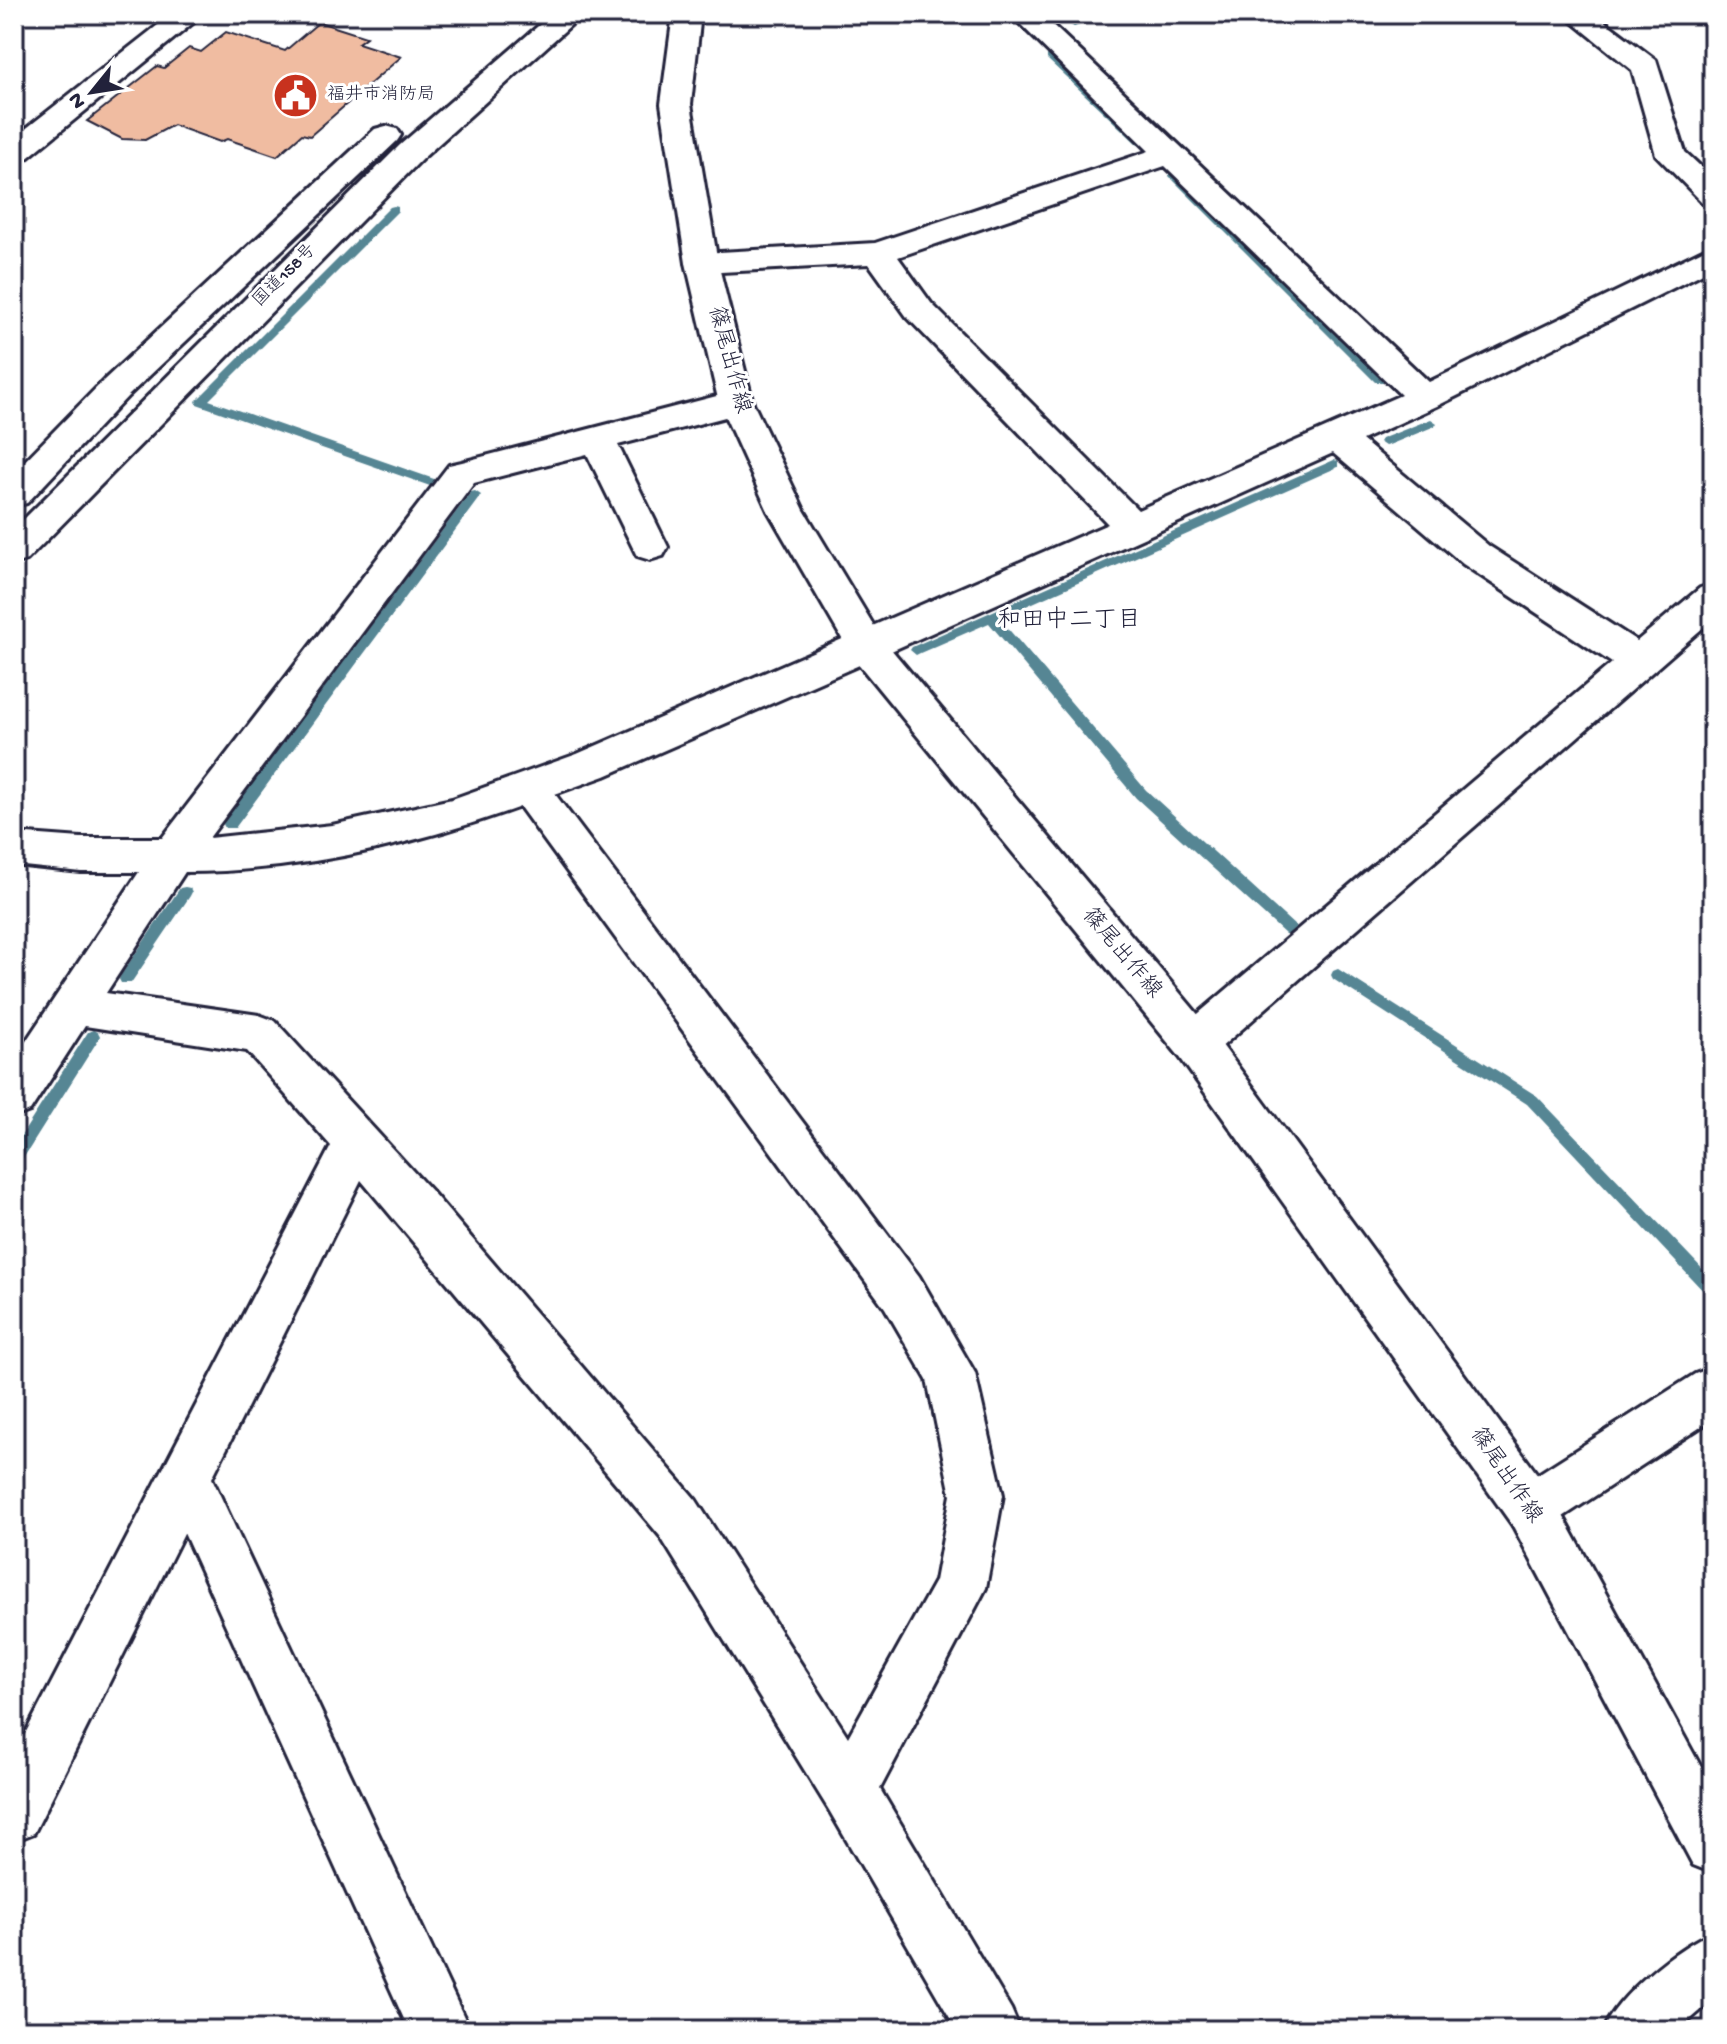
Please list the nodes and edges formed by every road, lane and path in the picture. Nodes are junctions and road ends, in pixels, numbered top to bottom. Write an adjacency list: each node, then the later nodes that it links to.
1 (190, 14): 7 (main road)
2 (524, 14): 17 (main road, 国道158号)
3 (569, 14): 20 (main road, 国道158号)
4 (687, 14): 12 (main road, 篠尾出作線)
5 (1577, 14): 9 (main road)
6 (1041, 19): 8 (main road)
7 (14, 153)
8 (1170, 154): 10 (main road); 13 (main road)
9 (1713, 195)
10 (878, 253): 12 (main road); 18 (main road)
11 (1713, 255): 13 (main road)
12 (702, 263): 14 (main road, 篠尾出作線)
13 (1425, 398): 15 (main road)
14 (736, 403): 16 (main road); 22 (main road, 篠尾出作線)
15 (1337, 437): 18 (main road); 23 (main road)
16 (597, 439): 19 (main road); 26 (main road)
17 (14, 494)
18 (1134, 528): 22 (main road)
19 (650, 547)
20 (14, 551)
21 (1712, 600): 23 (main road)
22 (866, 646): 24 (main road); 28 (main road, 篠尾出作線)
23 (1639, 661): 28 (main road)
24 (528, 788): 26 (main road); 34 (main road)
25 (14, 849): 26 (main road)
26 (173, 855): 27 (main road)
27 (72, 1006): 29 (main road); 30 (main road)
28 (1195, 1043): 33 (main road, 篠尾出作線)
29 (14, 1097)
30 (357, 1142): 32 (main road); 34 (main road)
31 (1713, 1391): 33 (main road)
32 (185, 1477): 35 (main road); 38 (main road)
33 (1531, 1508): 36 (main road, 篠尾出作線)
34 (849, 1790): 39 (main road)
35 (14, 1813)
36 (1713, 1845)
37 (1713, 1961): 40 (main road)
38 (440, 2030)
39 (990, 2030)
40 (1633, 2030)

